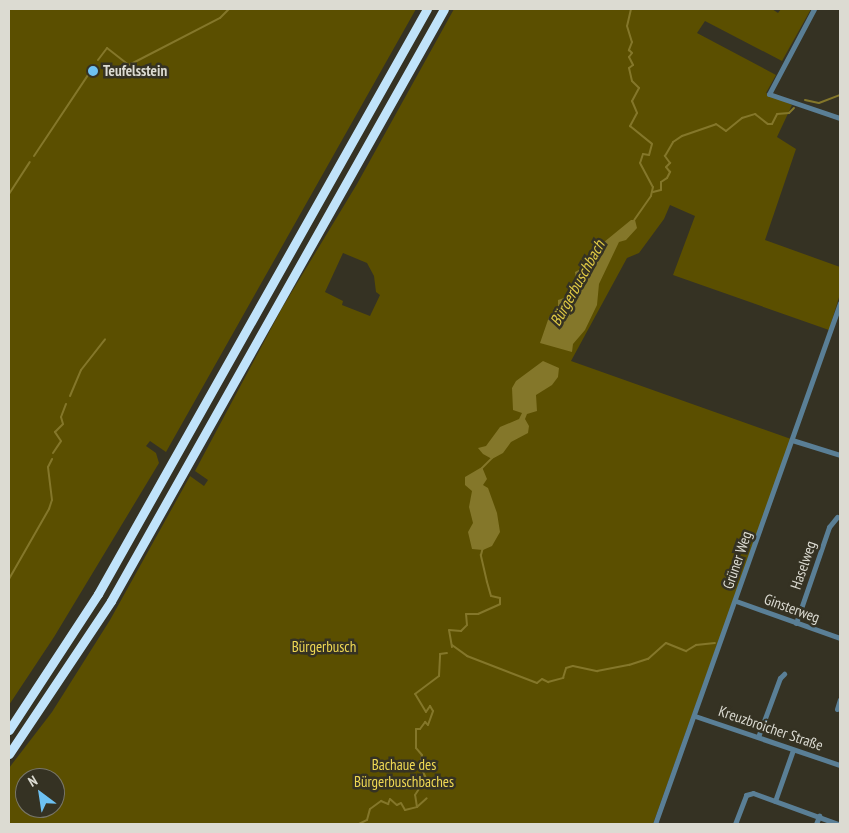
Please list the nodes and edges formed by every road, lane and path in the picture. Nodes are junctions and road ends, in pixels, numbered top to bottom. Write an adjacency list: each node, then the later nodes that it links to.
1 (427, 9): 16 (highway)
2 (444, 9): 19 (highway)
3 (814, 9): 4 (street)
4 (840, 118)
5 (840, 302): 6 (street, Grüner Weg)
6 (792, 440): 7 (street); 9 (street, Grüner Weg)
7 (840, 455)
8 (837, 517): 10 (street, Haselweg)
9 (736, 601): 10 (street, Ginsterweg); 15 (street, Grüner Weg)
10 (796, 623): 11 (street, Ginsterweg)
11 (840, 638)
12 (784, 674): 17 (street)
13 (840, 699): 14 (street)
14 (837, 709)
15 (695, 716): 17 (street, Kreuzbroicher Straße); 23 (street, Grüner Weg)
16 (9, 730)
17 (758, 737): 18 (street, Kreuzbroicher Straße)
18 (793, 750): 20 (street, Kreuzbroicher Straße); 21 (street)
19 (9, 754)
20 (840, 765)
21 (776, 801): 22 (street); 24 (street)
22 (819, 816): 25 (street); 26 (street)
23 (655, 824)
24 (735, 824)
25 (816, 824)
26 (838, 824)

